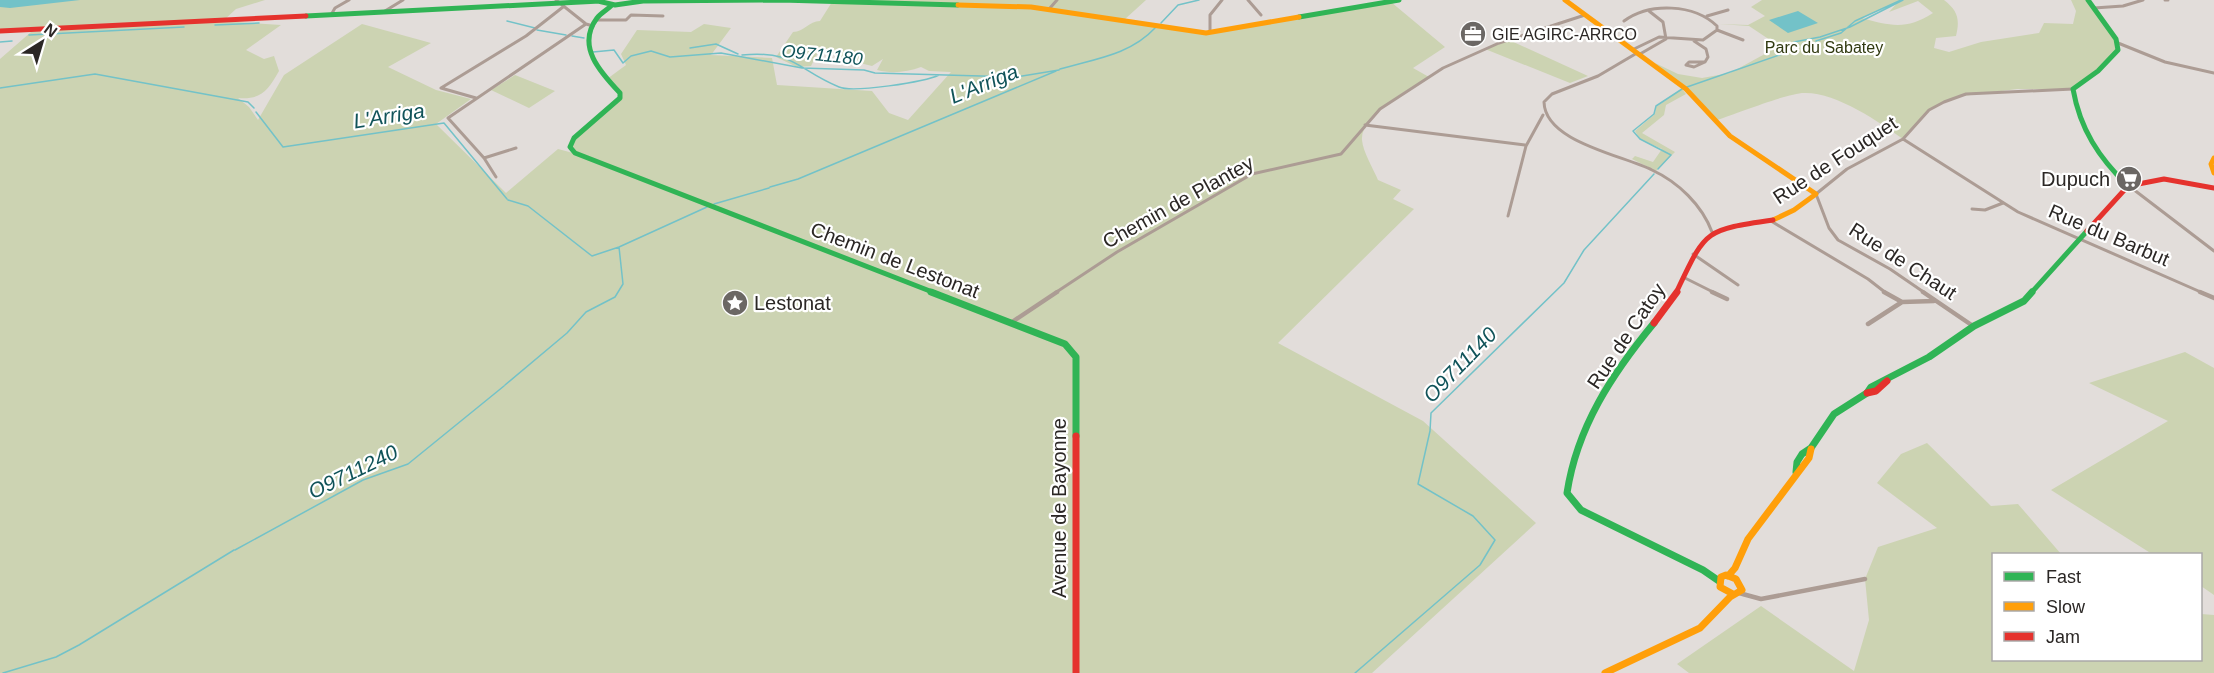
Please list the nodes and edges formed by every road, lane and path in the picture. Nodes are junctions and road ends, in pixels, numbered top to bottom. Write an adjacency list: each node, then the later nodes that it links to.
1 (349, 0): 23 (street)
2 (403, 0): 20 (street)
3 (1057, 0): 17 (street)
4 (1222, 0): 30 (street)
5 (1248, 0): 21 (street)
6 (1399, 0): 28 (street)
7 (1565, 0): 22 (street)
8 (2088, 0): 16 (street)
9 (2143, 0): 13 (street)
10 (598, 1): 14 (street); 15 (street)
11 (643, 1): 12 (street); 14 (street)
12 (830, 1): 17 (street)
13 (2133, 1): 16 (street)
14 (617, 2): 27 (street)
15 (560, 4): 20 (street); 27 (street); 41 (street)
16 (2093, 8): 36 (street)
17 (1050, 9): 31 (street)
18 (1728, 10): 25 (street)
19 (1649, 11): 25 (street); 26 (street); 33 (street)
20 (380, 13): 23 (street)
21 (1258, 14)
22 (1585, 15): 37 (street); 43 (street, Chemin de Plantey)
23 (331, 16): 32 (street)
24 (663, 16): 27 (street)
25 (1707, 16): 29 (street)
26 (1624, 21)
27 (592, 23): 41 (street); 68 (street, Chemin de Lestonat)
28 (1228, 30): 30 (street); 31 (street)
29 (1717, 30): 34 (street); 35 (street)
30 (1210, 31): 31 (street)
31 (1193, 32)
32 (0, 33)
33 (1666, 37): 35 (street); 37 (street); 37 (street)
34 (1743, 40)
35 (1693, 41): 38 (street)
36 (2118, 43): 39 (street); 40 (street)
37 (1637, 52): 42 (street); 53 (street)
38 (1705, 62): 38 (street)
39 (2214, 73)
40 (2073, 89): 44 (street, Rue de Fouquet); 51 (street)
41 (477, 98): 47 (street)
42 (1543, 115): 45 (street); 58 (street)
43 (1365, 125): 45 (street); 68 (street, Chemin de Plantey)
44 (1903, 139): 53 (street, Rue de Fouquet); 54 (street, Rue du Barbut)
45 (1526, 145): 56 (street)
46 (516, 148): 47 (street)
47 (484, 158): 50 (street)
48 (2214, 158): 49 (street)
49 (2214, 173)
50 (496, 177)
51 (2128, 186): 52 (street); 59 (street); 60 (street)
52 (2214, 188)
53 (1816, 194): 57 (street, Rue de Fouquet); 66 (street, Rue de Chaut)
54 (2003, 203): 55 (street); 59 (street, Rue du Barbut)
55 (1972, 209)
56 (1508, 216)
57 (1771, 221): 58 (street, Rue de Fouquet); 67 (street)
58 (1712, 232): 61 (street, Rue de Catoy)
59 (2079, 238): 64 (street, Rue du Barbut); 70 (street)
60 (2214, 251)
61 (1692, 254): 62 (street, Rue de Catoy); 63 (street)
62 (1683, 277): 65 (street); 73 (street, Rue de Catoy)
63 (1738, 285)
64 (2214, 297)
65 (1727, 299)
66 (1935, 301): 67 (street); 70 (street, Rue de Chaut)
67 (1902, 302): 69 (street)
68 (1012, 322): 71 (street, Chemin de Lestonat)
69 (1868, 324)
70 (1974, 326): 72 (street)
71 (1068, 346): 79 (street, Avenue de Bayonne)
72 (1735, 568): 73 (street); 74 (street)
73 (1723, 578): 74 (street, Rue de Catoy); 76 (street)
74 (1736, 579): 77 (street)
75 (1864, 579): 77 (street)
76 (1723, 590): 77 (street); 78 (street)
77 (1738, 592): 78 (street)
78 (1718, 612): 80 (street)
79 (1076, 673)
80 (1605, 673)

